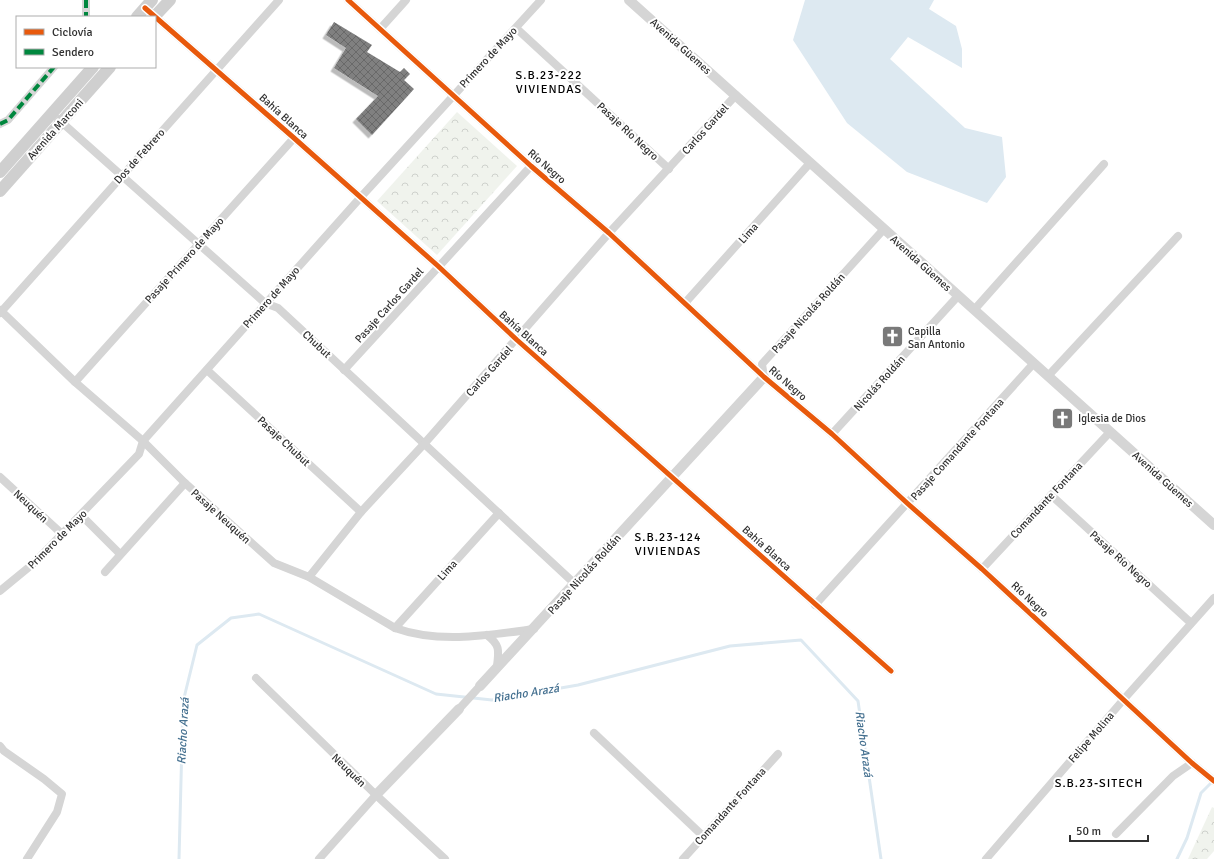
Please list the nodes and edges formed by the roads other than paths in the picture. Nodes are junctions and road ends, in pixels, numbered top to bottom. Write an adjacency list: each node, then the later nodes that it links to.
1 (86, 0): 9 (street)
2 (170, 0): 11 (main road)
3 (279, 0): 18 (street, Dos de Febrero)
4 (348, 0): 14 (street, Río Negro)
5 (406, 0): 14 (street)
6 (541, 0): 13 (street, Primero de Mayo)
7 (629, 0): 19 (street, Avenida Güemes)
8 (149, 4): 10 (main road); 11 (street, Bahía Blanca)
9 (86, 16)
10 (138, 16)
11 (154, 16)
12 (156, 18): 18 (street, Bahía Blanca)
13 (516, 28): 20 (street, Primero de Mayo); 27 (street, Pasaje Río Negro)
14 (380, 29): 20 (street, Río Negro)
15 (53, 68): 22 (street)
16 (92, 68): 21 (main road, Avenida Marconi)
17 (109, 68): 21 (main road, Avenida Marconi)
18 (216, 69): 23 (street, Bahía Blanca); 29 (street, Dos de Febrero)
19 (736, 95): 24 (street, Avenida Güemes); 27 (street, Carlos Gardel)
20 (452, 96): 26 (street, Río Negro); 31 (street, Primero de Mayo)
21 (56, 118): 28 (main road, Avenida Marconi); 29 (street, Chubut); 30 (main road, Avenida Marconi)
22 (0, 124)
23 (294, 138): 31 (street, Bahía Blanca); 35 (street, Pasaje Primero de Mayo)
24 (810, 163): 32 (street, Avenida Güemes); 39 (street, Lima)
25 (1104, 164): 40 (street)
26 (531, 166): 33 (street, Río Negro); 36 (street, Pasaje Carlos Gardel)
27 (669, 169): 33 (street, Carlos Gardel)
28 (0, 172)
29 (122, 175): 35 (street, Chubut); 41 (street, Dos de Febrero)
30 (0, 191)
31 (360, 198): 36 (street, Bahía Blanca); 38 (street, Primero de Mayo)
32 (884, 229): 37 (street, Avenida Güemes); 47 (street, Pasaje Nicolás Roldán)
33 (609, 233): 39 (street, Río Negro); 42 (street, Carlos Gardel)
34 (1178, 236): 46 (street)
35 (199, 243): 38 (street, Chubut); 48 (street, Pasaje Primero de Mayo)
36 (438, 266): 42 (street, Bahía Blanca); 45 (street, Pasaje Carlos Gardel)
37 (958, 296): 40 (street, Avenida Güemes); 50 (street, Nicolás Roldán)
38 (265, 303): 44 (street, Primero de Mayo); 45 (street, Chubut)
39 (685, 303): 47 (street, Río Negro)
40 (974, 310): 43 (street, Avenida Güemes)
41 (1, 312): 48 (street, Pasaje Neuquén)
42 (516, 340): 52 (street, Carlos Gardel); 53 (street, Bahía Blanca)
43 (1034, 363): 46 (street, Avenida Güemes); 57 (street, Pasaje Comandante Fontana)
44 (207, 370): 51 (street, Primero de Mayo); 58 (street, Pasaje Chubut)
45 (344, 370): 52 (street, Chubut)
46 (1048, 376): 49 (street, Avenida Güemes)
47 (764, 377): 50 (street, Río Negro); 53 (street, Pasaje Nicolás Roldán)
48 (75, 382): 51 (street, Pasaje Neuquén)
49 (1110, 432): 56 (street, Comandante Fontana); 61 (street, Avenida Güemes)
50 (832, 434): 57 (street, Río Negro)
51 (143, 441): 55 (street, Pasaje Neuquén); 60 (street, Primero de Mayo)
52 (424, 444): 58 (street, Carlos Gardel); 59 (street, Chubut)
53 (672, 476): 67 (street, Pasaje Nicolás Roldán); 70 (street, Bahía Blanca)
54 (0, 477): 62 (street, Neuquén)
55 (185, 483): 63 (street); 66 (street, Pasaje Neuquén)
56 (1051, 496): 64 (street, Comandante Fontana); 71 (street, Pasaje Río Negro)
57 (907, 504): 64 (street, Río Negro); 70 (street, Pasaje Comandante Fontana)
58 (361, 512): 66 (street, Carlos Gardel)
59 (499, 513): 67 (street, Chubut); 72 (street, Lima)
60 (81, 515): 62 (street, Primero de Mayo); 63 (street)
61 (1214, 525)
62 (62, 534): 68 (street, Primero de Mayo)
63 (120, 554): 65 (street)
64 (982, 569): 79 (street, Río Negro)
65 (105, 572)
66 (308, 577): 72 (street, Pasaje Neuquén)
67 (574, 583): 73 (street, Pasaje Nicolás Roldán)
68 (0, 591)
69 (1214, 598): 71 (street, Felipe Molina)
70 (815, 606): 76 (street, Bahía Blanca)
71 (1191, 623): 79 (street, Felipe Molina)
72 (396, 628): 74 (street, Pasaje Neuquén)
73 (535, 629): 74 (street, Pasaje Neuquén); 75 (street, Pasaje Nicolás Roldán)
74 (487, 635): 75 (street)
75 (497, 666): 78 (street, Pasaje Nicolás Roldán)
76 (891, 671)
77 (256, 678): 86 (street, Neuquén)
78 (480, 686): 80 (street, Pasaje Nicolás Roldán)
79 (1124, 699): 84 (street, Río Negro); 93 (street, Felipe Molina)
80 (459, 708): 86 (street, Pasaje Nicolás Roldán)
81 (594, 734): 88 (street)
82 (0, 746): 89 (street)
83 (778, 754): 88 (street, Comandante Fontana)
84 (1192, 763): 85 (street, Río Negro); 87 (street)
85 (1214, 781)
86 (376, 796): 90 (street, Pasaje Nicolás Roldán); 91 (street, Neuquén)
87 (1116, 834)
88 (703, 836): 92 (street, Comandante Fontana)
89 (27, 859)
90 (319, 859)
91 (445, 859)
92 (683, 859)
93 (986, 859)

